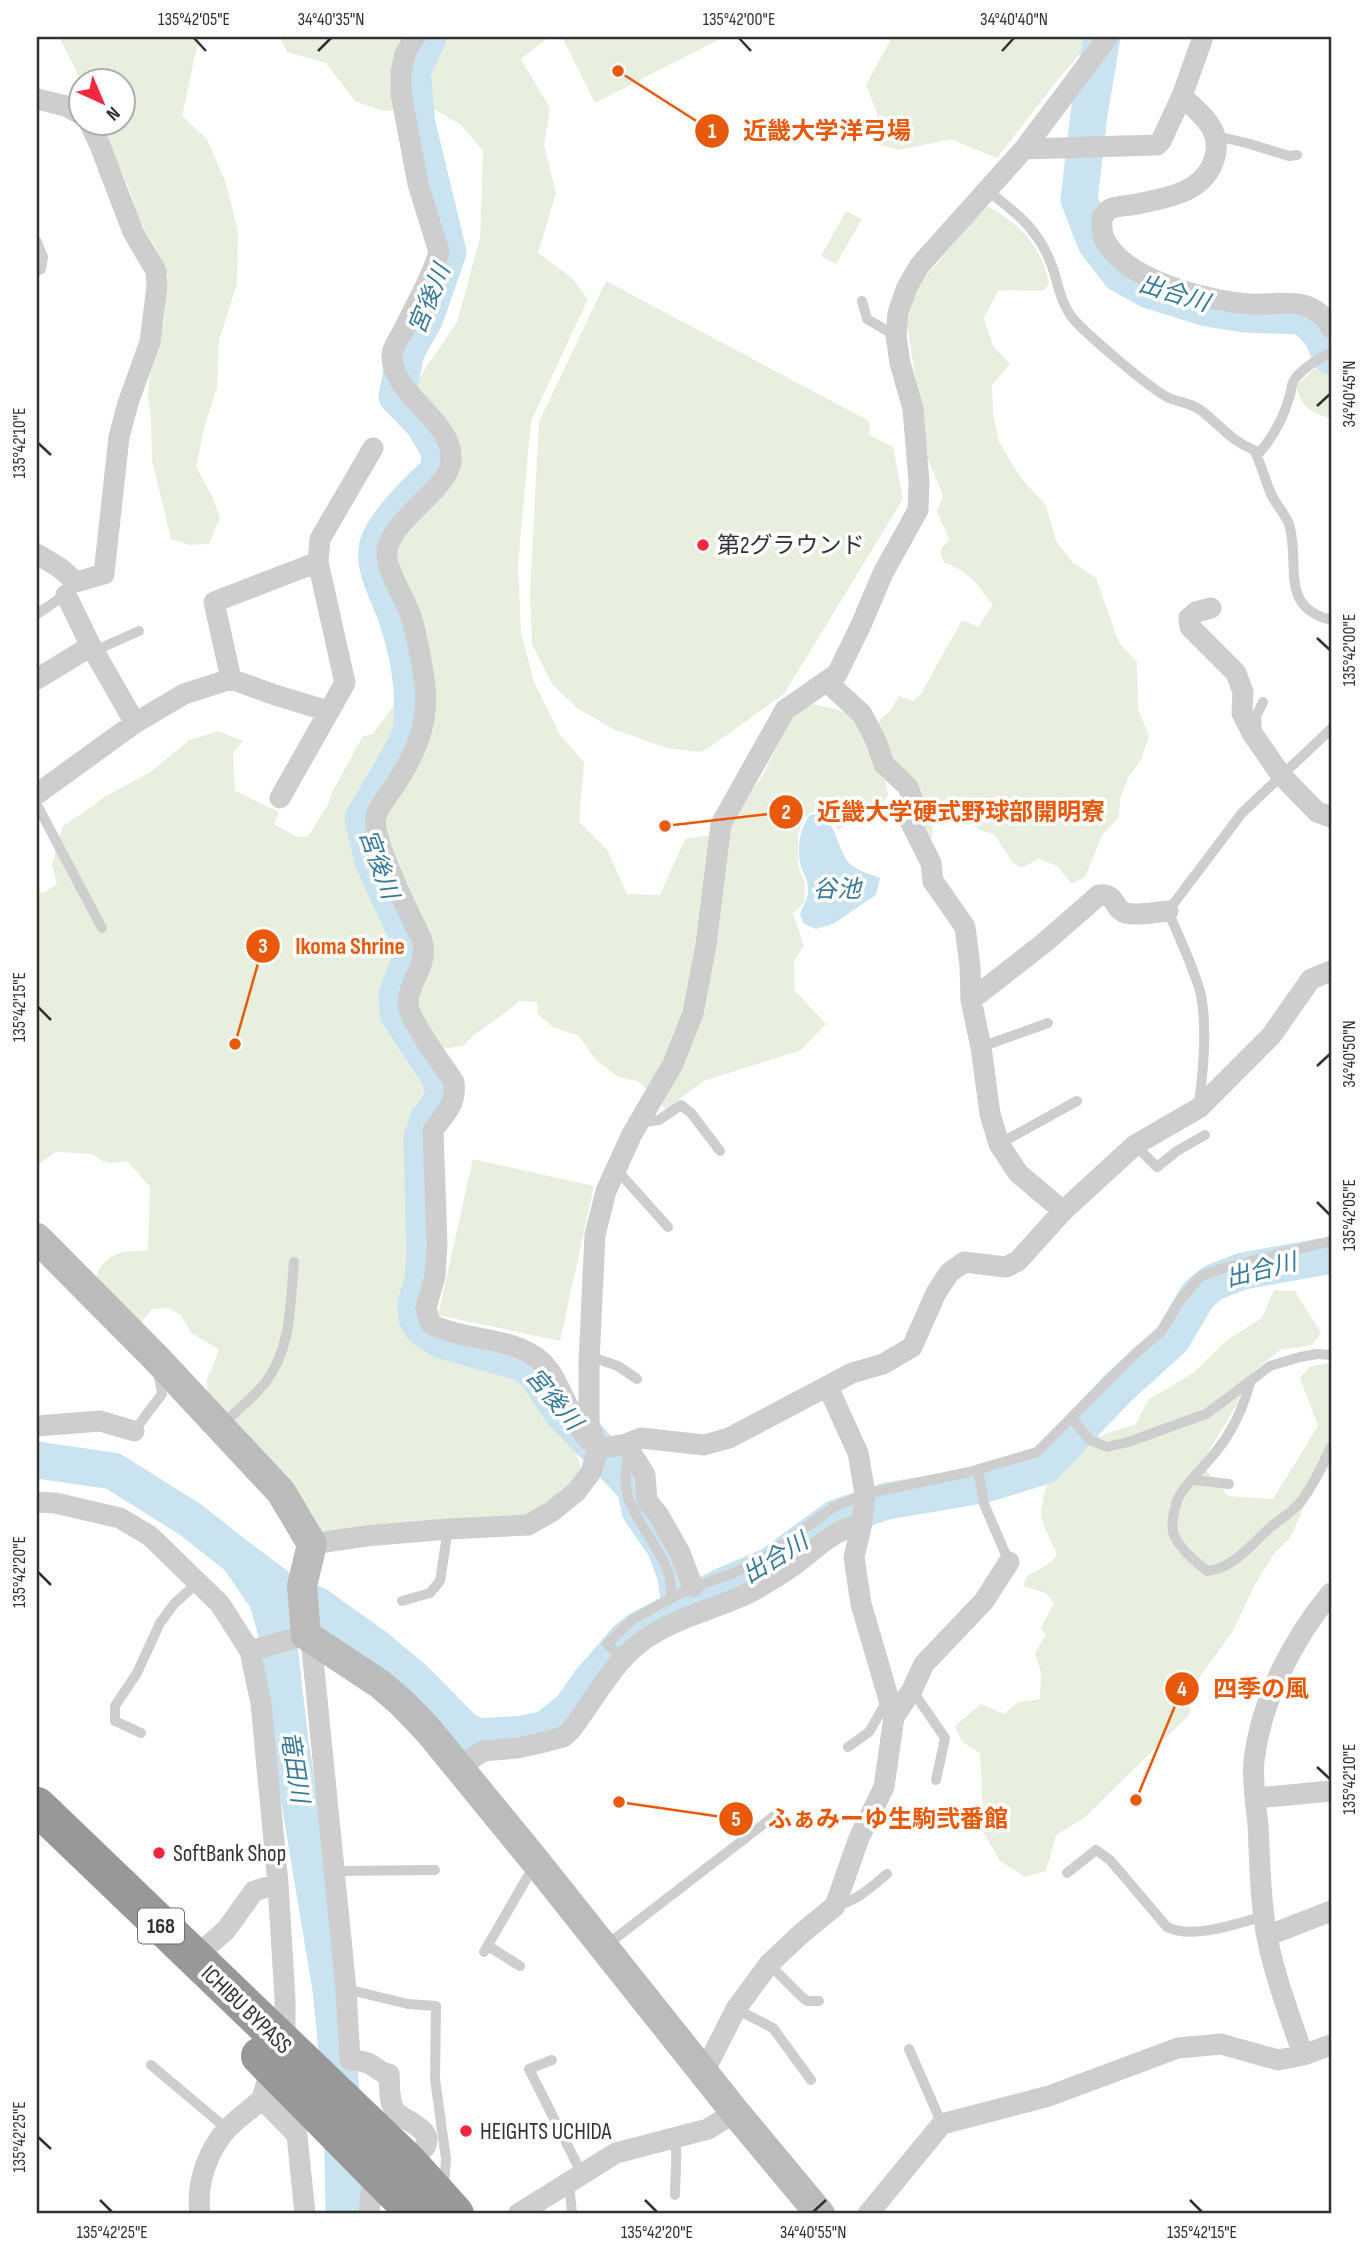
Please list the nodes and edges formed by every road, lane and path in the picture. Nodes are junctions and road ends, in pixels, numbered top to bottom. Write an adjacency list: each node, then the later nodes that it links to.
1 (415, 37): 72 (street)
2 (1108, 37): 9 (street)
3 (1203, 37): 4 (street)
4 (1182, 96): 8 (street); 9 (street)
5 (37, 99): 6 (street)
6 (66, 106)
7 (96, 136): 22 (street)
8 (1217, 136): 10 (lane); 15 (street)
9 (1024, 149): 11 (street)
10 (1297, 155)
11 (988, 191): 16 (street); 19 (lane)
12 (37, 242): 13 (lane)
13 (37, 271)
14 (862, 301): 16 (lane)
15 (1331, 328)
16 (896, 335): 30 (street)
17 (1331, 352): 19 (lane)
18 (373, 448): 21 (street)
19 (1256, 455): 25 (lane)
20 (37, 554): 22 (street)
21 (318, 562): 29 (street); 32 (street)
22 (71, 588): 24 (lane); 27 (street)
23 (1211, 608): 35 (street)
24 (37, 614)
25 (1331, 620)
26 (139, 631): 27 (lane)
27 (92, 649): 28 (street); 33 (street)
28 (37, 679)
29 (231, 679): 32 (street); 33 (street)
30 (826, 681): 44 (street); 49 (street)
31 (1263, 702): 35 (lane)
32 (328, 711): 38 (street)
33 (135, 723): 37 (street)
34 (1331, 729): 36 (lane)
35 (1258, 742): 36 (street)
36 (1281, 775): 40 (street); 41 (lane)
37 (37, 794)
38 (280, 798)
39 (37, 805): 42 (lane)
40 (1331, 817)
41 (1168, 911): 44 (street); 48 (lane)
42 (102, 928)
43 (1331, 971): 48 (street)
44 (971, 1000): 46 (street)
45 (1048, 1023): 46 (lane)
46 (981, 1047): 51 (street)
47 (1077, 1101): 51 (lane)
48 (1199, 1108): 52 (street)
49 (638, 1123): 53 (lane); 54 (street)
50 (1205, 1135): 52 (lane)
51 (999, 1144): 55 (street)
52 (1135, 1145): 55 (street)
53 (720, 1151)
54 (616, 1169): 56 (lane); 61 (street)
55 (1063, 1211): 65 (street)
56 (668, 1227)
57 (37, 1238): 62 (street)
58 (1331, 1241): 66 (lane)
59 (294, 1262): 68 (lane)
60 (1331, 1355): 64 (lane)
61 (589, 1356): 63 (lane); 72 (street)
62 (156, 1358): 68 (street); 69 (lane)
63 (637, 1379)
64 (1250, 1383): 66 (lane); 74 (lane)
65 (828, 1387): 71 (street); 76 (street)
66 (1071, 1418): 73 (lane)
67 (37, 1426): 69 (street)
68 (220, 1426): 80 (street)
69 (134, 1431)
70 (1331, 1447): 74 (lane)
71 (629, 1448): 72 (street); 83 (street); 85 (lane)
72 (598, 1449): 79 (street)
73 (978, 1470): 76 (lane); 81 (lane)
74 (1194, 1480): 75 (lane)
75 (1229, 1484)
76 (865, 1494): 78 (street); 83 (lane)
77 (37, 1502): 82 (street)
78 (862, 1523): 89 (street); 91 (street)
79 (448, 1529): 80 (street); 86 (lane)
80 (312, 1544): 87 (street)
81 (1009, 1562): 90 (street)
82 (197, 1583): 88 (street); 92 (lane)
83 (693, 1587): 85 (lane)
84 (1331, 1593): 97 (street)
85 (671, 1599): 89 (lane)
86 (402, 1601)
87 (307, 1630): 88 (street); 94 (street); 103 (street)
88 (250, 1651): 106 (street)
89 (623, 1659): 94 (street)
90 (912, 1690): 91 (street); 95 (lane)
91 (891, 1708): 93 (lane); 107 (street)
92 (141, 1733)
93 (848, 1747)
94 (458, 1768): 101 (street)
95 (936, 1780)
96 (1331, 1791): 97 (street)
97 (1256, 1798): 109 (street)
98 (37, 1806): 111 (highway, ICHIBU BYPASS / 168)
99 (774, 1816): 110 (lane)
100 (37, 1836): 122 (highway, ICHIBU BYPASS / 168)
101 (536, 1862): 110 (street); 113 (lane)
102 (435, 1870): 103 (lane)
103 (334, 1871): 114 (street)
104 (1067, 1873): 109 (lane)
105 (887, 1874): 107 (lane)
106 (278, 1884): 111 (street); 122 (street)
107 (835, 1906): 112 (street)
108 (1331, 1911): 109 (street)
109 (1266, 1926): 119 (street)
110 (604, 1947): 123 (street)
111 (194, 1958): 122 (highway, ICHIBU BYPASS / 168)
112 (769, 1964): 115 (lane); 116 (street)
113 (520, 1966)
114 (346, 1989): 129 (street); 132 (lane)
115 (819, 2001)
116 (736, 2009): 123 (street); 124 (lane)
117 (1331, 2045): 119 (street)
118 (909, 2049): 126 (lane)
119 (1304, 2055): 126 (street)
120 (552, 2060): 130 (lane)
121 (150, 2065): 127 (lane)
122 (273, 2071): 127 (street); 129 (highway, ICHIBU BYPASS / 168); 134 (street)
123 (704, 2072): 125 (street)
124 (811, 2080)
125 (735, 2112): 128 (street); 138 (street)
126 (942, 2124): 139 (street)
127 (227, 2129): 133 (street)
128 (675, 2137): 130 (street); 131 (lane)
129 (377, 2154): 132 (highway, ICHIBU BYPASS / 168); 135 (street)
130 (576, 2178): 136 (street); 137 (lane)
131 (675, 2195)
132 (438, 2210)
133 (200, 2214)
134 (305, 2214)
135 (369, 2214)
136 (518, 2214)
137 (572, 2214)
138 (820, 2214)
139 (868, 2214)

